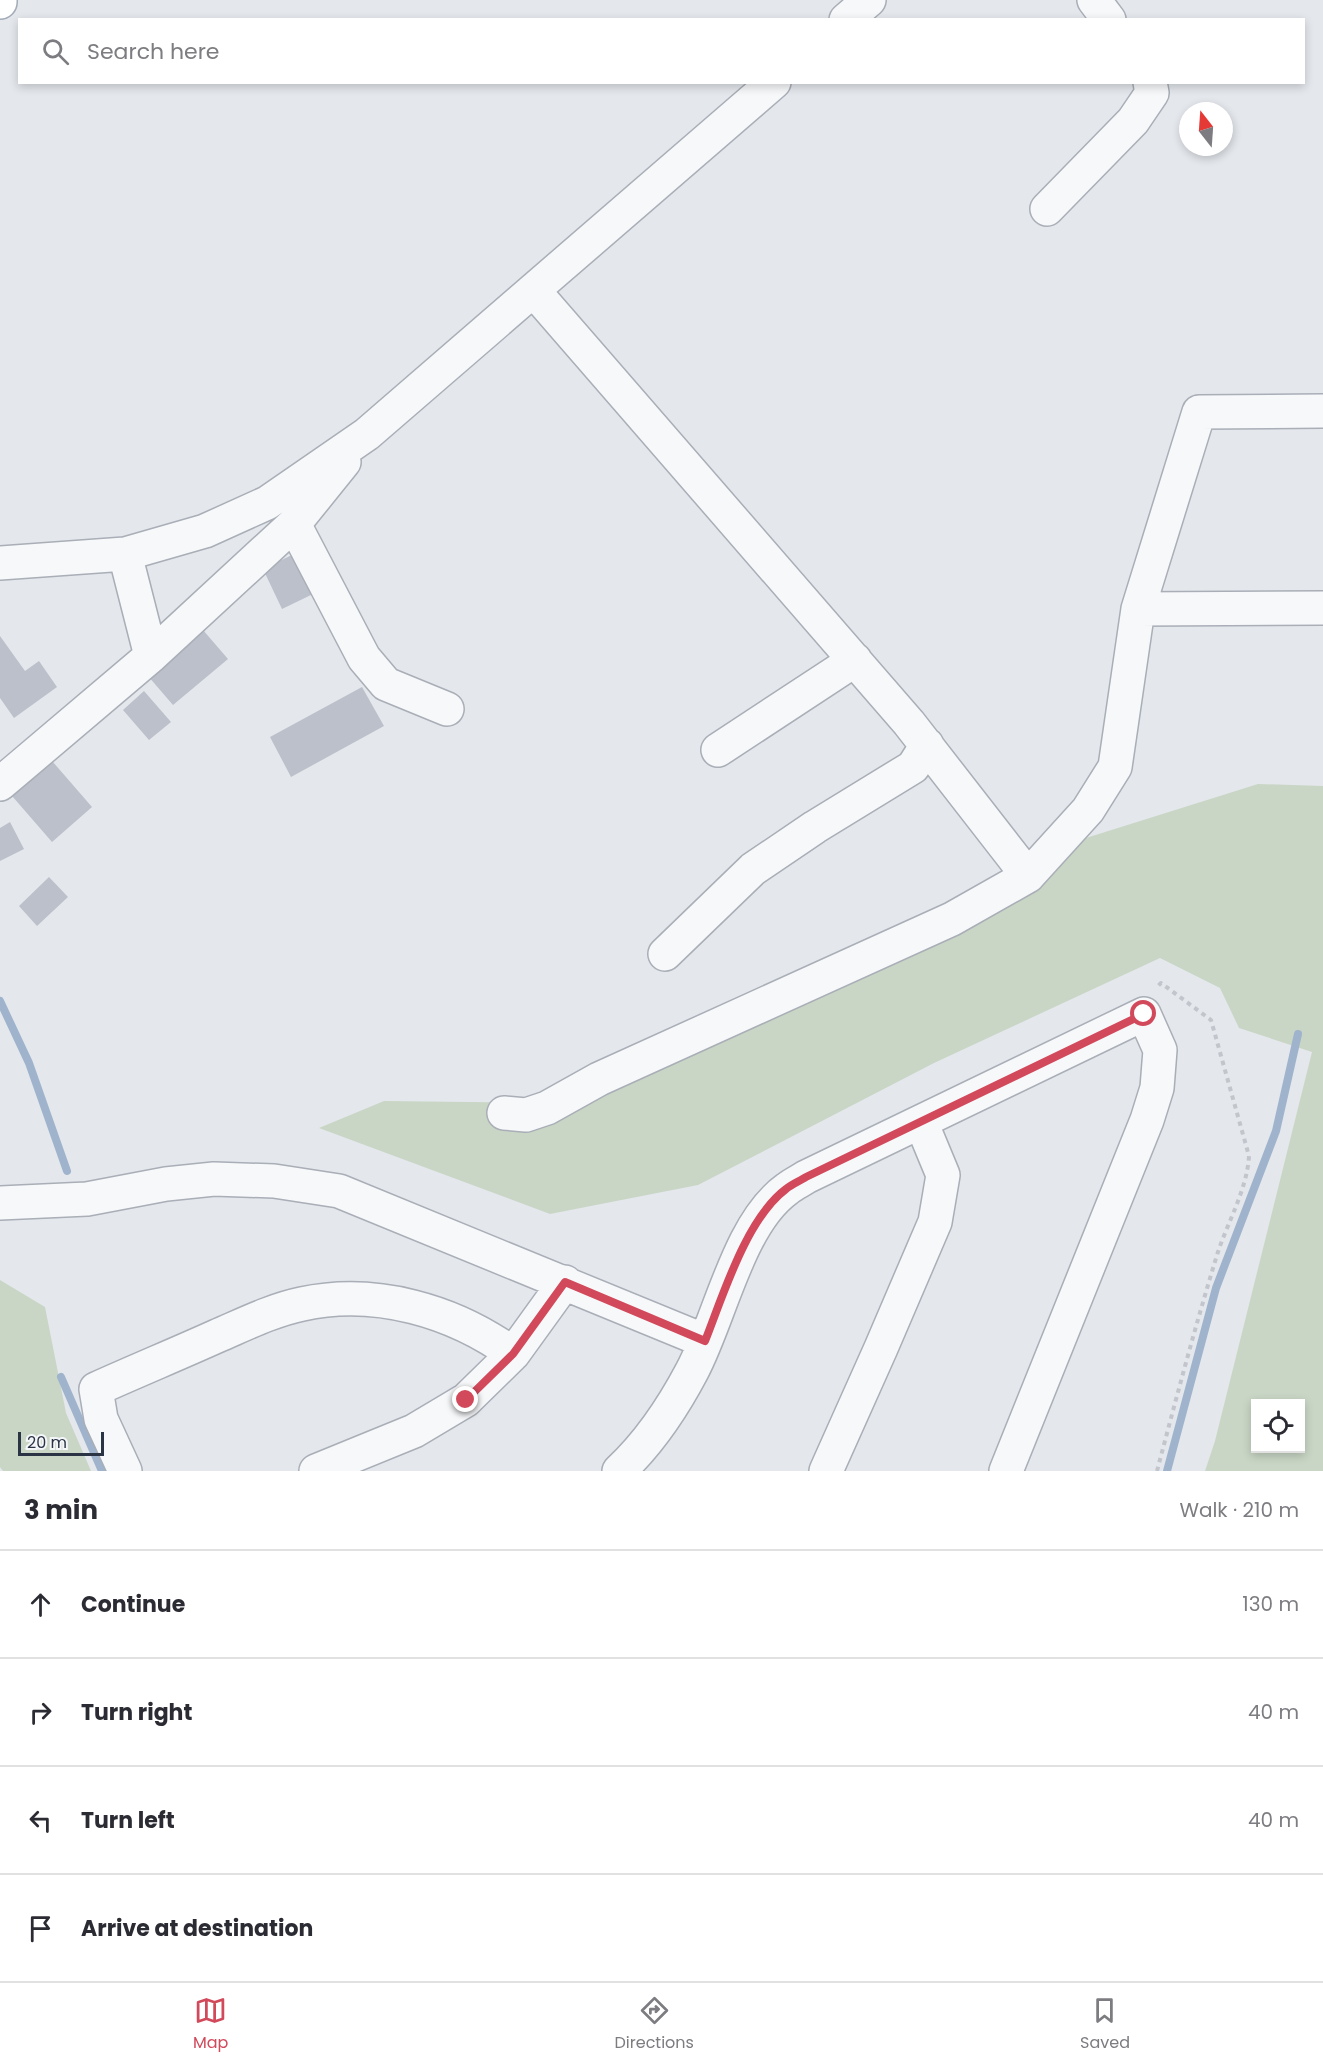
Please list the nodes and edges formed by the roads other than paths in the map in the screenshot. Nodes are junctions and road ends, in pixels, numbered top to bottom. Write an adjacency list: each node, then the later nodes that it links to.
1 (869, 0): 3 (street)
2 (1094, 0): 4 (street)
3 (848, 18)
4 (1108, 18)
5 (772, 84): 8 (street)
6 (1150, 84): 7 (street)
7 (1047, 209)
8 (534, 291): 10 (street); 17 (street)
9 (1323, 411): 15 (street)
10 (367, 434): 11 (street); 12 (street)
11 (294, 524): 16 (street); 18 (street)
12 (125, 554): 13 (street); 16 (street)
13 (0, 563)
14 (1323, 608): 15 (street)
15 (1138, 609): 22 (street)
16 (150, 656): 21 (street)
17 (855, 660): 19 (street); 20 (street)
18 (447, 709)
19 (927, 745): 22 (street); 23 (street)
20 (718, 750)
21 (0, 784)
22 (1029, 876): 24 (street)
23 (666, 954)
24 (504, 1113)
25 (921, 1122): 28 (street); 33 (street); 34 (street)
26 (0, 1203): 27 (street)
27 (565, 1282): 28 (street); 29 (street)
28 (705, 1341): 30 (street)
29 (513, 1354): 31 (street); 32 (street)
30 (633, 1467)
31 (125, 1471)
32 (316, 1471)
33 (826, 1471)
34 (1006, 1471)

